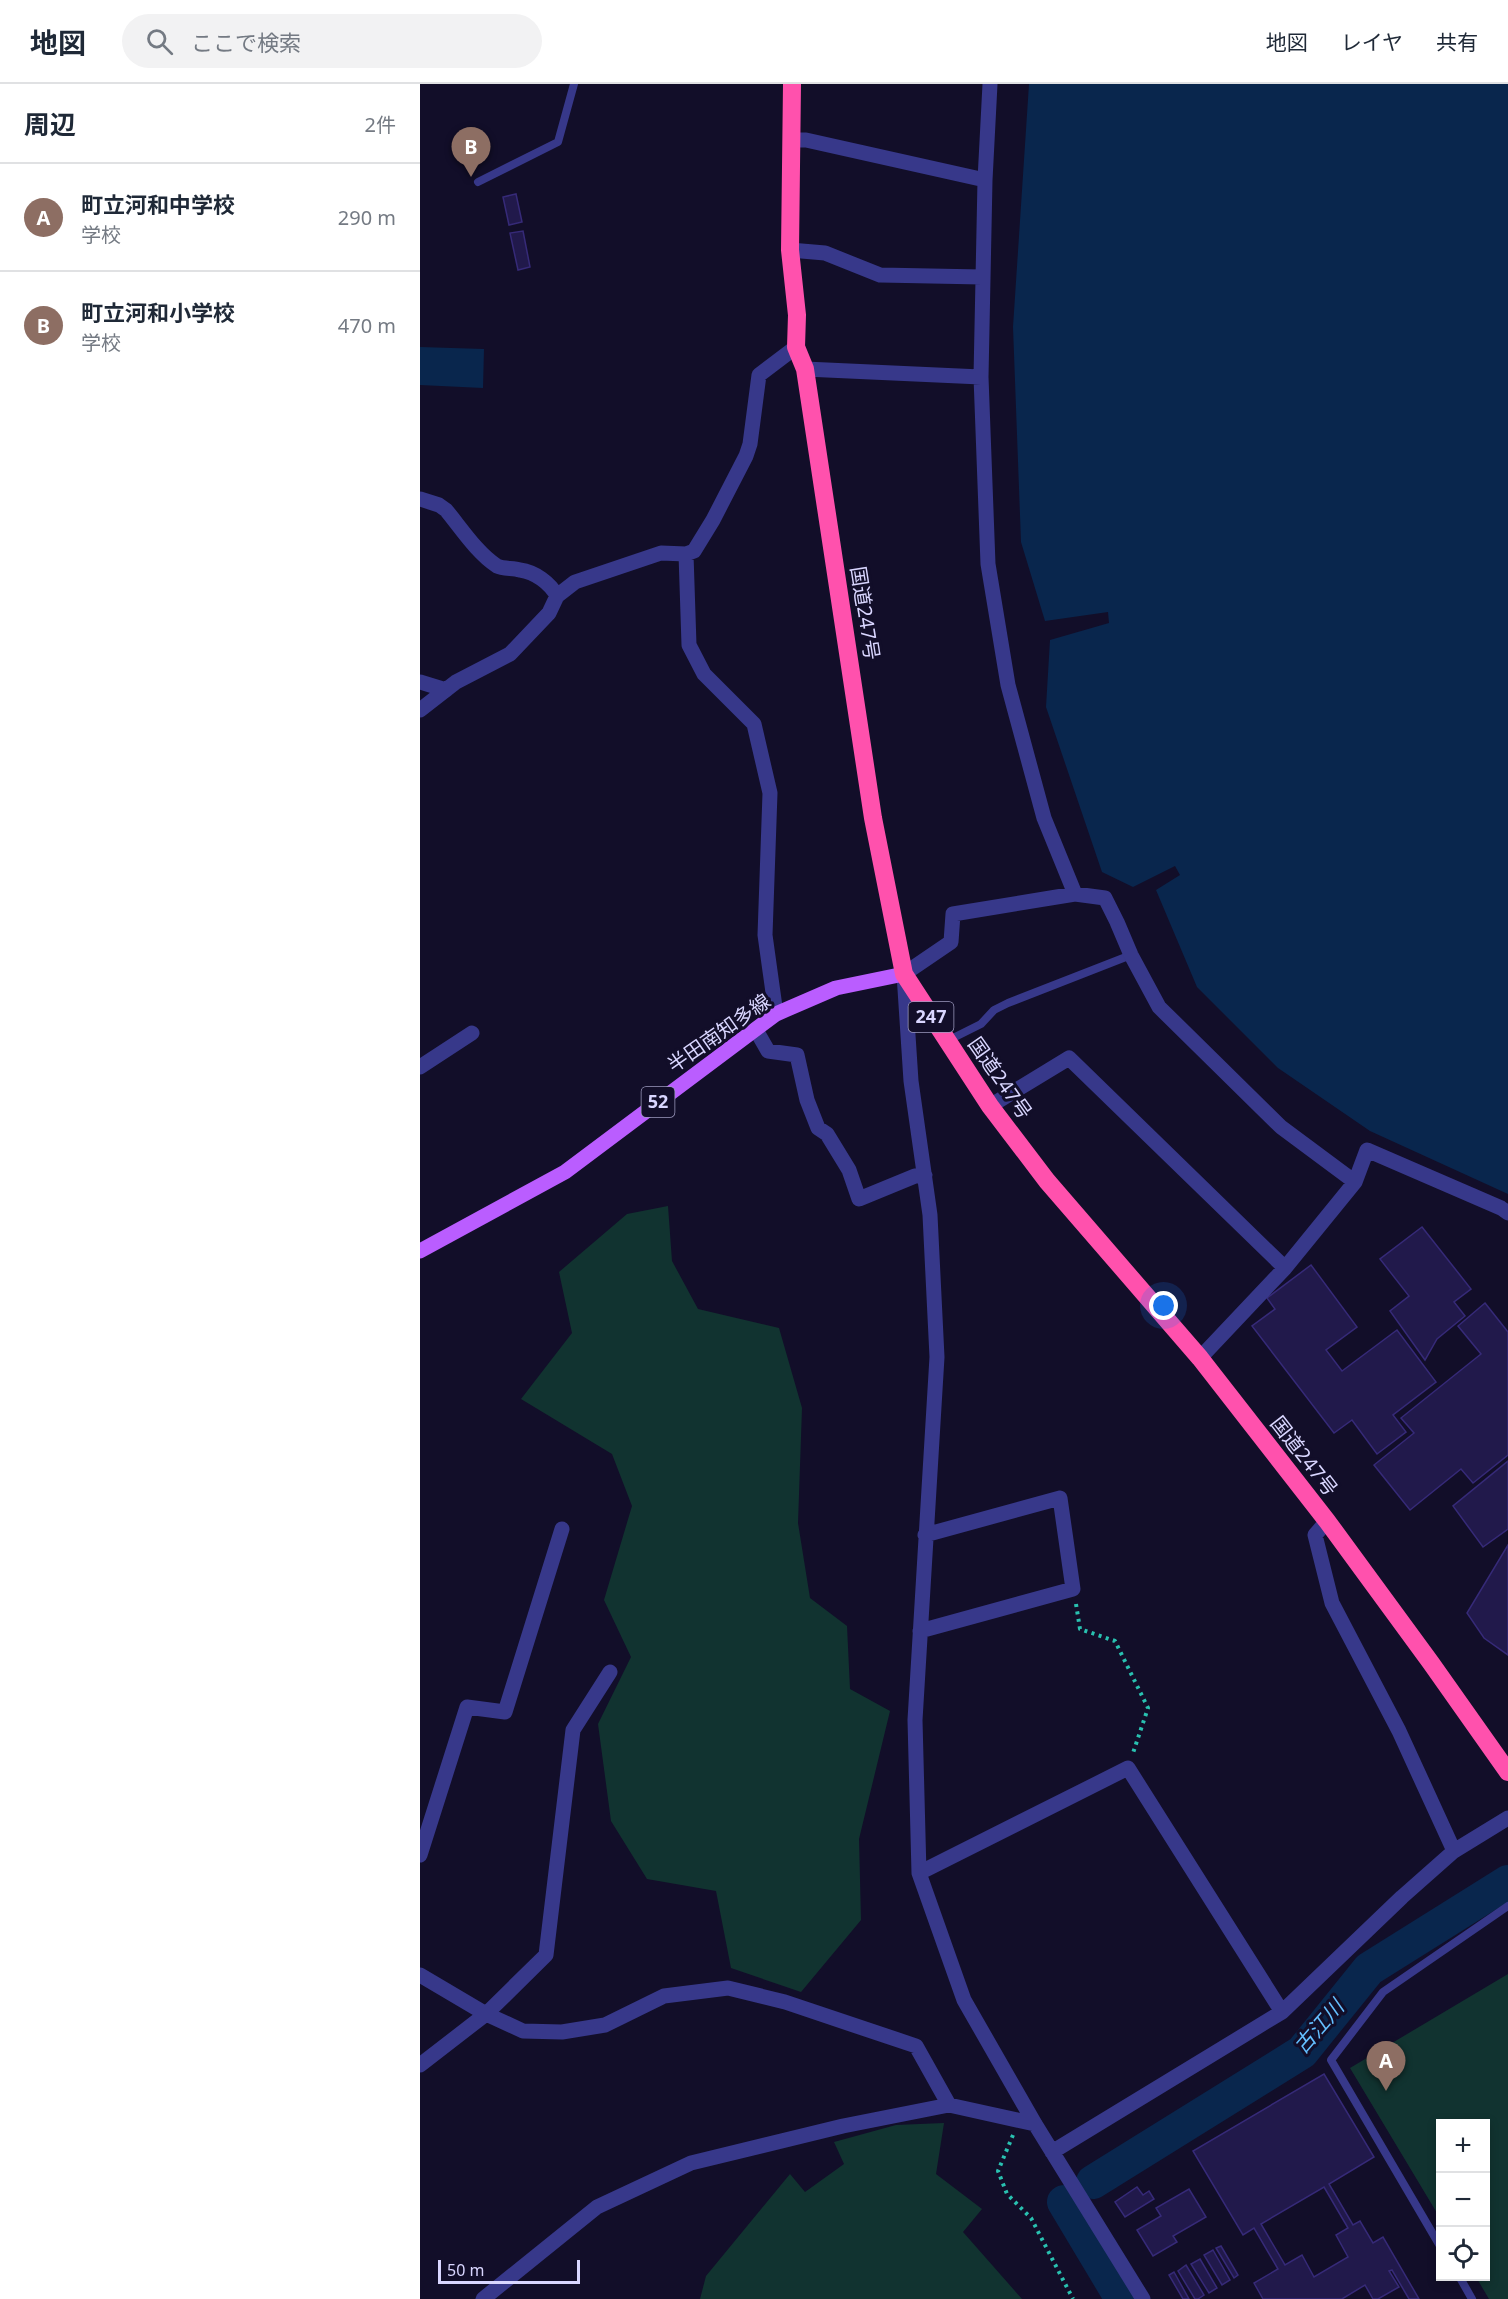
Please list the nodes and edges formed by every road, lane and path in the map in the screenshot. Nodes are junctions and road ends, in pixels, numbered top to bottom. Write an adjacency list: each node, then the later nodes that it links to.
1 (574, 84): 6 (lane)
2 (792, 84): 4 (highway, 国道247号 / 247)
3 (990, 84): 5 (street)
4 (792, 140): 5 (street); 7 (highway, 国道247号 / 247)
5 (985, 180): 8 (street)
6 (478, 182)
7 (790, 250): 8 (street); 9 (highway, 国道247号 / 247)
8 (982, 277): 11 (street)
9 (796, 347): 10 (highway, 国道247号 / 247); 13 (street)
10 (805, 369): 11 (street); 20 (highway, 国道247号 / 247)
11 (981, 377): 18 (street)
12 (420, 500): 14 (street)
13 (686, 554): 14 (street); 21 (street)
14 (557, 596): 16 (street)
15 (420, 682): 16 (street)
16 (446, 690): 17 (street)
17 (420, 710)
18 (1075, 894): 19 (street); 20 (street)
19 (1131, 955): 24 (lane); 28 (street)
20 (904, 974): 21 (main road, 半田南知多線 / 52); 24 (highway, 国道247号 / 247); 27 (street)
21 (776, 1014): 22 (main road, 半田南知多線 / 52)
22 (756, 1030): 27 (street); 30 (main road, 半田南知多線 / 52)
23 (472, 1033): 25 (street)
24 (946, 1041): 26 (highway, 国道247号 / 247)
25 (420, 1067)
26 (990, 1106): 31 (street); 32 (highway, 国道247号 / 247)
27 (925, 1175): 35 (street)
28 (1355, 1182): 29 (street); 31 (street)
29 (1508, 1213)
30 (420, 1251)
31 (1285, 1268): 32 (street)
32 (1200, 1358): 33 (highway, 国道247号 / 247)
33 (1327, 1521): 40 (highway, 国道247号 / 247); 42 (street)
34 (562, 1529): 43 (street)
35 (925, 1535): 36 (street); 37 (street)
36 (1073, 1589): 37 (street); 39 (path)
37 (920, 1631): 44 (street)
38 (610, 1672): 48 (street)
39 (1128, 1768): 44 (street); 47 (street)
40 (1508, 1772)
41 (1508, 1818): 42 (street)
42 (1454, 1851): 47 (street)
43 (420, 1855)
44 (919, 1873): 52 (street)
45 (1508, 1906): 54 (lane)
46 (420, 1976): 48 (street)
47 (1282, 2012): 53 (street)
48 (486, 2014): 49 (street); 50 (street)
49 (420, 2065)
50 (949, 2105): 51 (street); 56 (street)
51 (1019, 2120): 52 (street); 57 (path)
52 (1035, 2124): 53 (street)
53 (1052, 2152): 58 (street)
54 (1436, 2239)
55 (1461, 2281): 59 (lane)
56 (483, 2299)
57 (1073, 2299)
58 (1143, 2299)
59 (1472, 2299)

